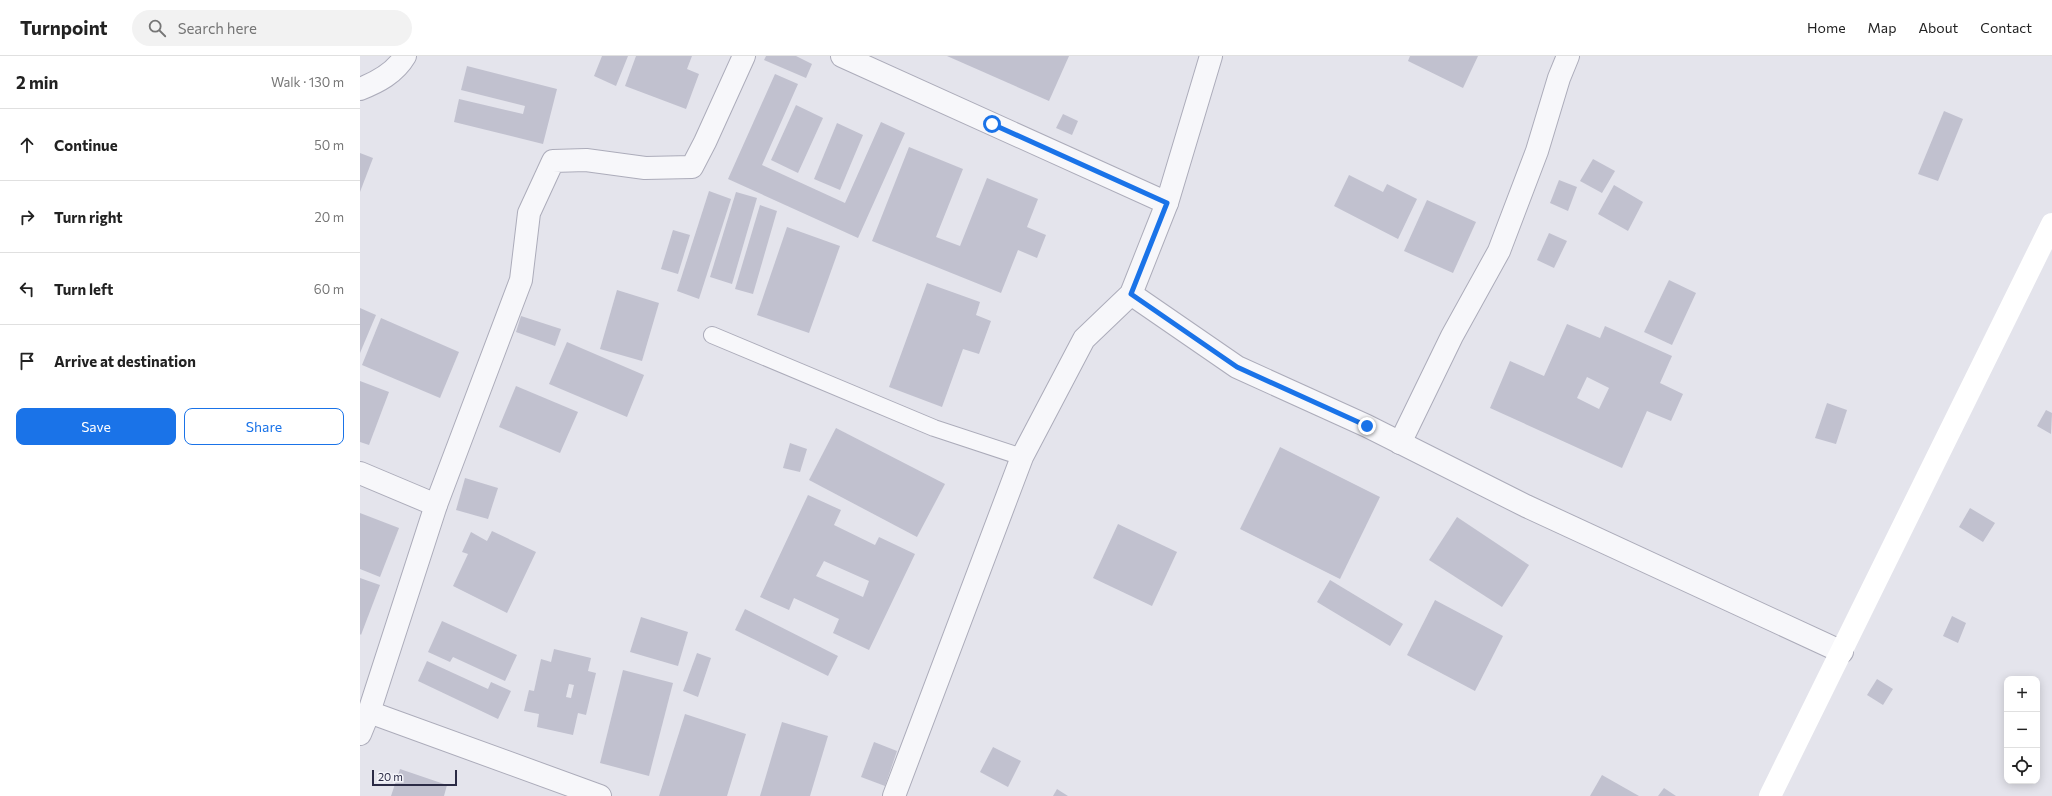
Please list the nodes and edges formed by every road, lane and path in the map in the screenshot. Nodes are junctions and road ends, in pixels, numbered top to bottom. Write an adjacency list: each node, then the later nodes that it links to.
1 (405, 56): 6 (street)
2 (744, 56): 14 (street)
3 (842, 56): 7 (street)
4 (1211, 56): 7 (street)
5 (1568, 56): 11 (street)
6 (360, 89)
7 (1167, 203): 9 (street)
8 (2052, 224): 15 (main road)
9 (1131, 294): 11 (street); 12 (street)
10 (712, 335): 12 (lane)
11 (1400, 443): 15 (street)
12 (1022, 457): 19 (street)
13 (360, 473): 14 (street)
14 (436, 505): 16 (street)
15 (1842, 652): 20 (main road)
16 (370, 712): 17 (street); 18 (street)
17 (360, 734)
18 (600, 796)
19 (894, 796)
20 (1770, 796)

